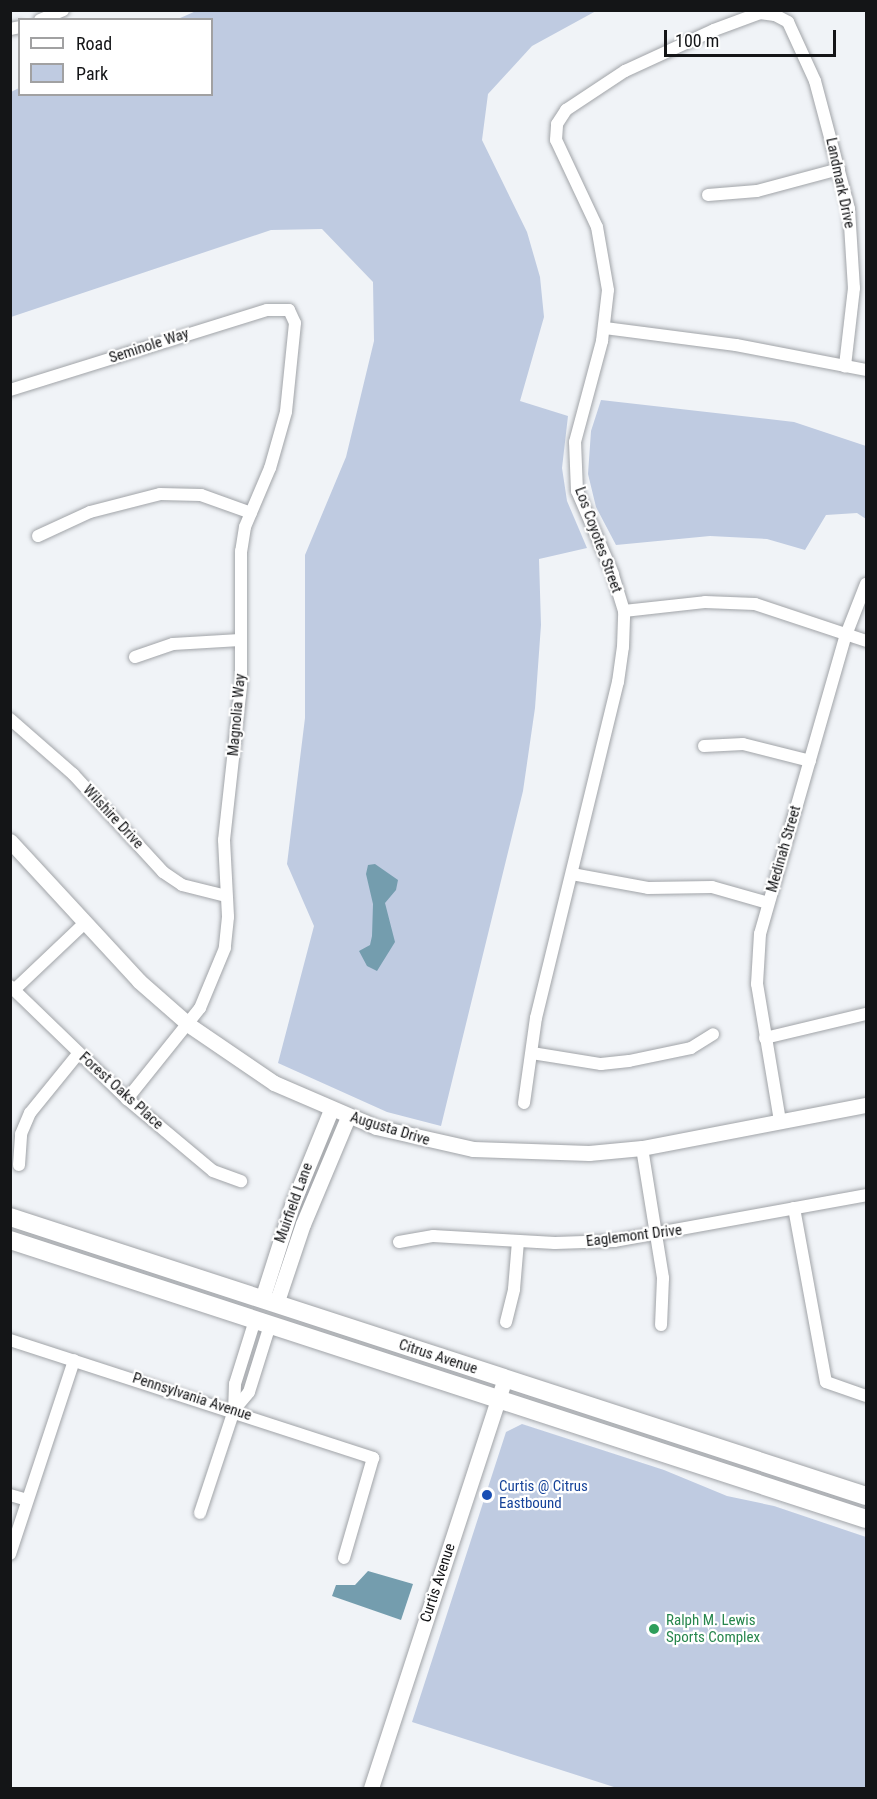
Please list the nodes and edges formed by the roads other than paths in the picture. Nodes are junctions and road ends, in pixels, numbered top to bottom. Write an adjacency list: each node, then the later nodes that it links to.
1 (63, 10): 2 (street)
2 (45, 18)
3 (557, 124): 4 (street, Landmark Drive); 7 (street, Los Coyotes Street)
4 (839, 169): 5 (street); 8 (street, Landmark Drive)
5 (708, 195)
6 (289, 310): 10 (street, Seminole Way); 11 (street, Magnolia Way)
7 (605, 328): 8 (street); 14 (street, Los Coyotes Street)
8 (845, 366): 9 (street)
9 (867, 370)
10 (10, 390)
11 (251, 513): 12 (street); 16 (street, Magnolia Way)
12 (38, 536)
13 (867, 584): 15 (street, Medinah Street)
14 (624, 611): 15 (street); 23 (street, Los Coyotes Street)
15 (846, 635): 17 (street); 21 (street, Medinah Street)
16 (240, 640): 18 (street); 24 (street, Magnolia Way)
17 (867, 640)
18 (135, 657)
19 (10, 719): 24 (street, Wilshire Drive)
20 (704, 746): 21 (street)
21 (810, 761): 25 (street, Medinah Street)
22 (10, 841): 26 (street, Augusta Drive)
23 (572, 874): 25 (street); 32 (street, Los Coyotes Street)
24 (226, 896): 29 (street, Magnolia Way)
25 (768, 903): 31 (street, Medinah Street)
26 (86, 922): 27 (street); 29 (street, Augusta Drive)
27 (12, 988): 33 (street, Forest Oaks Place)
28 (867, 1014): 31 (street)
29 (189, 1025): 34 (street, Magnolia Way); 37 (street, Augusta Drive)
30 (712, 1034): 32 (street)
31 (765, 1038): 39 (street, Medinah Street)
32 (532, 1053): 35 (street, Los Coyotes Street)
33 (78, 1054): 34 (street, Forest Oaks Place); 41 (street)
34 (127, 1099): 42 (street, Forest Oaks Place)
35 (524, 1103)
36 (867, 1105): 39 (street, Augusta Drive)
37 (331, 1110): 38 (street, Augusta Drive); 50 (street, Muirfield Lane)
38 (348, 1117): 40 (street, Augusta Drive); 50 (street, Muirfield Lane)
39 (780, 1121): 40 (street, Augusta Drive)
40 (642, 1148): 46 (street)
41 (20, 1165)
42 (241, 1181)
43 (867, 1195): 44 (street, Eaglemont Drive)
44 (794, 1208): 46 (street, Eaglemont Drive); 57 (street)
45 (10, 1217): 50 (main road, Citrus Avenue)
46 (657, 1235): 48 (street, Eaglemont Drive); 53 (street)
47 (10, 1240): 52 (main road, Citrus Avenue)
48 (518, 1241): 49 (street, Eaglemont Drive); 51 (street)
49 (399, 1242)
50 (269, 1301): 52 (main road); 56 (main road, Citrus Avenue)
51 (506, 1322)
52 (262, 1323): 58 (main road, Citrus Avenue); 59 (street)
53 (661, 1325)
54 (10, 1340): 55 (street, Pennsylvania Avenue)
55 (74, 1360): 59 (street, Pennsylvania Avenue); 62 (street)
56 (505, 1378): 58 (street, Curtis Avenue); 61 (main road, Citrus Avenue)
57 (867, 1396)
58 (498, 1398): 64 (main road, Citrus Avenue); 67 (street, Curtis Avenue)
59 (234, 1410): 63 (street); 66 (street, Pennsylvania Avenue)
60 (10, 1495): 62 (street)
61 (867, 1496)
62 (27, 1500): 65 (street)
63 (200, 1513)
64 (867, 1519)
65 (10, 1554)
66 (344, 1558)
67 (371, 1788)

